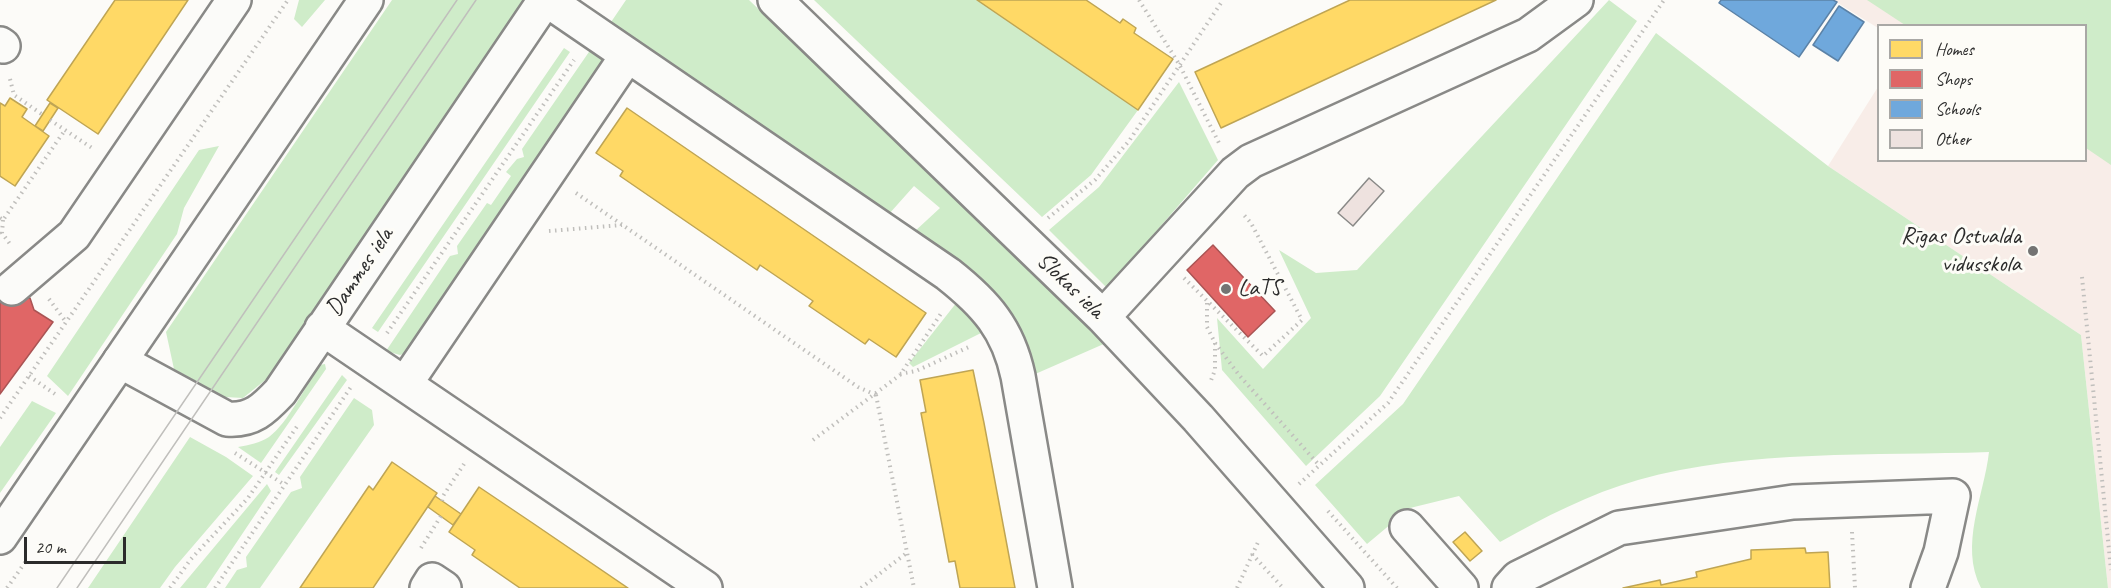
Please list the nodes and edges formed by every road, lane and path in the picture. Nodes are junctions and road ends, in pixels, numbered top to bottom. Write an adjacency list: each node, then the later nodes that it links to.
1 (234, 0): 25 (street)
2 (288, 0): 36 (path)
3 (366, 0): 32 (street)
4 (546, 0): 10 (street); 28 (street, Dammes iela)
5 (775, 0): 21 (street, Slokas iela)
6 (1139, 0): 13 (path)
7 (1223, 0): 13 (path)
8 (1576, 0): 17 (street)
9 (1664, 0): 41 (path)
10 (593, 33): 12 (street); 31 (path)
11 (2, 45): 14 (path)
12 (627, 56): 16 (street); 24 (street)
13 (1179, 64): 17 (path); 21 (path)
14 (43, 115)
15 (65, 130): 18 (path)
16 (548, 173): 19 (path); 20 (street)
17 (1227, 181): 22 (street); 26 (path)
18 (0, 218)
19 (623, 225): 20 (path); 35 (path)
20 (507, 234): 34 (street)
21 (1025, 242): 27 (street, Slokas iela)
22 (1160, 254): 26 (path); 27 (street)
23 (2082, 277): 53 (path)
24 (961, 284): 29 (street); 33 (path)
25 (12, 288)
26 (1207, 302): 30 (path)
27 (1103, 317): 37 (street, Slokas iela)
28 (322, 328): 31 (street); 38 (street, Dammes iela)
29 (1003, 331): 33 (path); 60 (street)
30 (1215, 344): 37 (path); 41 (path)
31 (369, 360): 34 (street); 43 (path)
32 (120, 361): 38 (street); 50 (street)
33 (900, 375): 35 (path)
34 (405, 384): 39 (street)
35 (876, 395): 40 (path); 51 (path)
36 (0, 418)
37 (1198, 418): 47 (street, Slokas iela)
38 (227, 419): 43 (path)
39 (482, 437): 45 (path); 57 (street)
40 (813, 440)
41 (1319, 465): 42 (path)
42 (1302, 481): 44 (path); 47 (path)
43 (285, 485): 54 (path)
44 (1310, 490)
45 (442, 501)
46 (1851, 501): 66 (street); 67 (path); 68 (street)
47 (1276, 505): 52 (path); 63 (street, Slokas iela)
48 (1326, 508): 64 (path)
49 (1407, 526): 65 (street)
50 (0, 537)
51 (908, 552): 58 (path); 59 (path)
52 (1252, 554): 61 (path); 62 (path)
53 (2111, 570)
54 (215, 588)
55 (427, 588): 56 (street)
56 (444, 588)
57 (705, 588)
58 (861, 588)
59 (914, 588)
60 (1055, 588)
61 (1237, 588)
62 (1282, 588)
63 (1347, 588)
64 (1397, 588)
65 (1461, 588)
66 (1509, 588)
67 (1855, 588)
68 (1928, 588)

